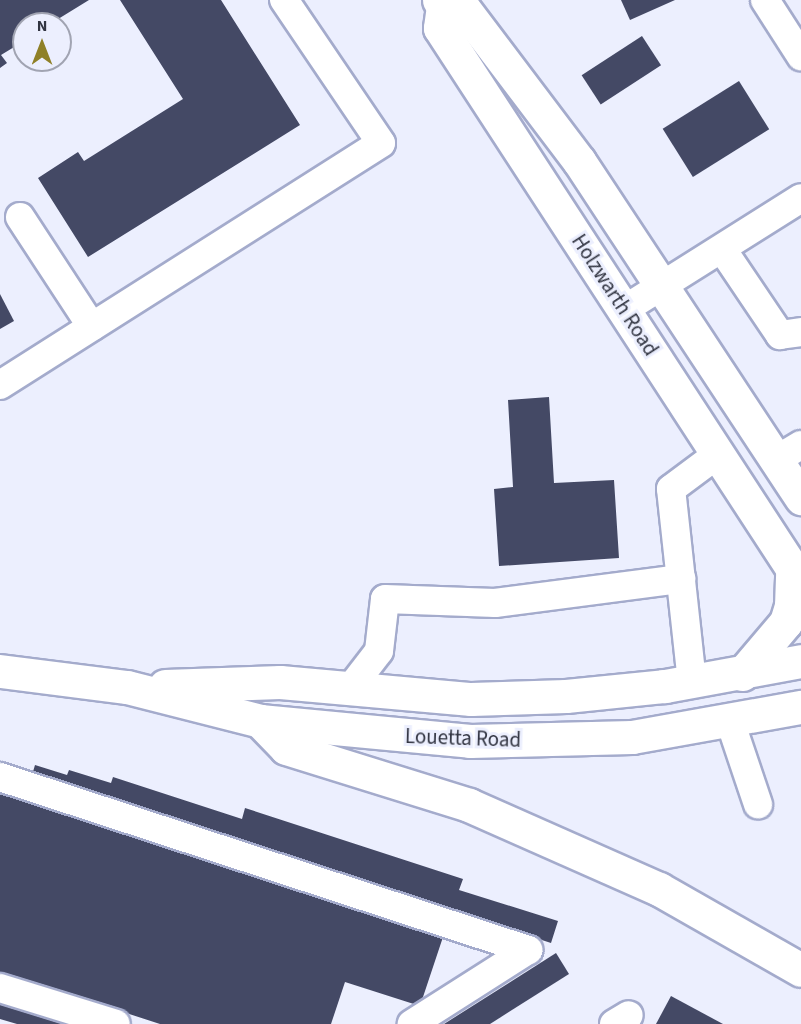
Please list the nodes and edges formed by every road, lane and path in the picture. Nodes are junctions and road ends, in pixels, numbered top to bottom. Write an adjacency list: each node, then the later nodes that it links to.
1 (284, 0): 10 (street)
2 (765, 0): 4 (street)
3 (441, 3): 8 (main road, Holzwarth Road); 9 (main road, Holzwarth Road)
4 (801, 56)
5 (801, 198): 7 (street)
6 (20, 217): 10 (street)
7 (722, 249): 8 (street); 11 (street)
8 (663, 286): 9 (street); 13 (main road, Holzwarth Road)
9 (625, 309): 14 (main road, Holzwarth Road)
10 (92, 327): 12 (street)
11 (801, 333)
12 (0, 385)
13 (789, 452): 15 (main road, Holzwarth Road)
14 (718, 454): 16 (main road, Holzwarth Road); 17 (street)
15 (801, 498)
16 (797, 575): 21 (main road)
17 (681, 579): 18 (street); 22 (street)
18 (379, 651): 24 (street); 25 (street)
19 (801, 661): 21 (main road, Louetta Road)
20 (0, 671): 23 (main road, Louetta Road)
21 (742, 674): 22 (main road, Louetta Road)
22 (692, 682): 25 (main road, Louetta Road)
23 (127, 687): 24 (main road, Louetta Road); 27 (main road, Louetta Road)
24 (349, 690): 25 (main road, Louetta Road)
25 (405, 695)
26 (801, 707): 28 (main road, Louetta Road)
27 (260, 721): 28 (main road, Louetta Road); 31 (main road)
28 (730, 721): 30 (street)
29 (0, 777): 34 (street)
30 (758, 804)
31 (801, 970)
32 (0, 988): 33 (street)
33 (116, 1024)
34 (412, 1024)

